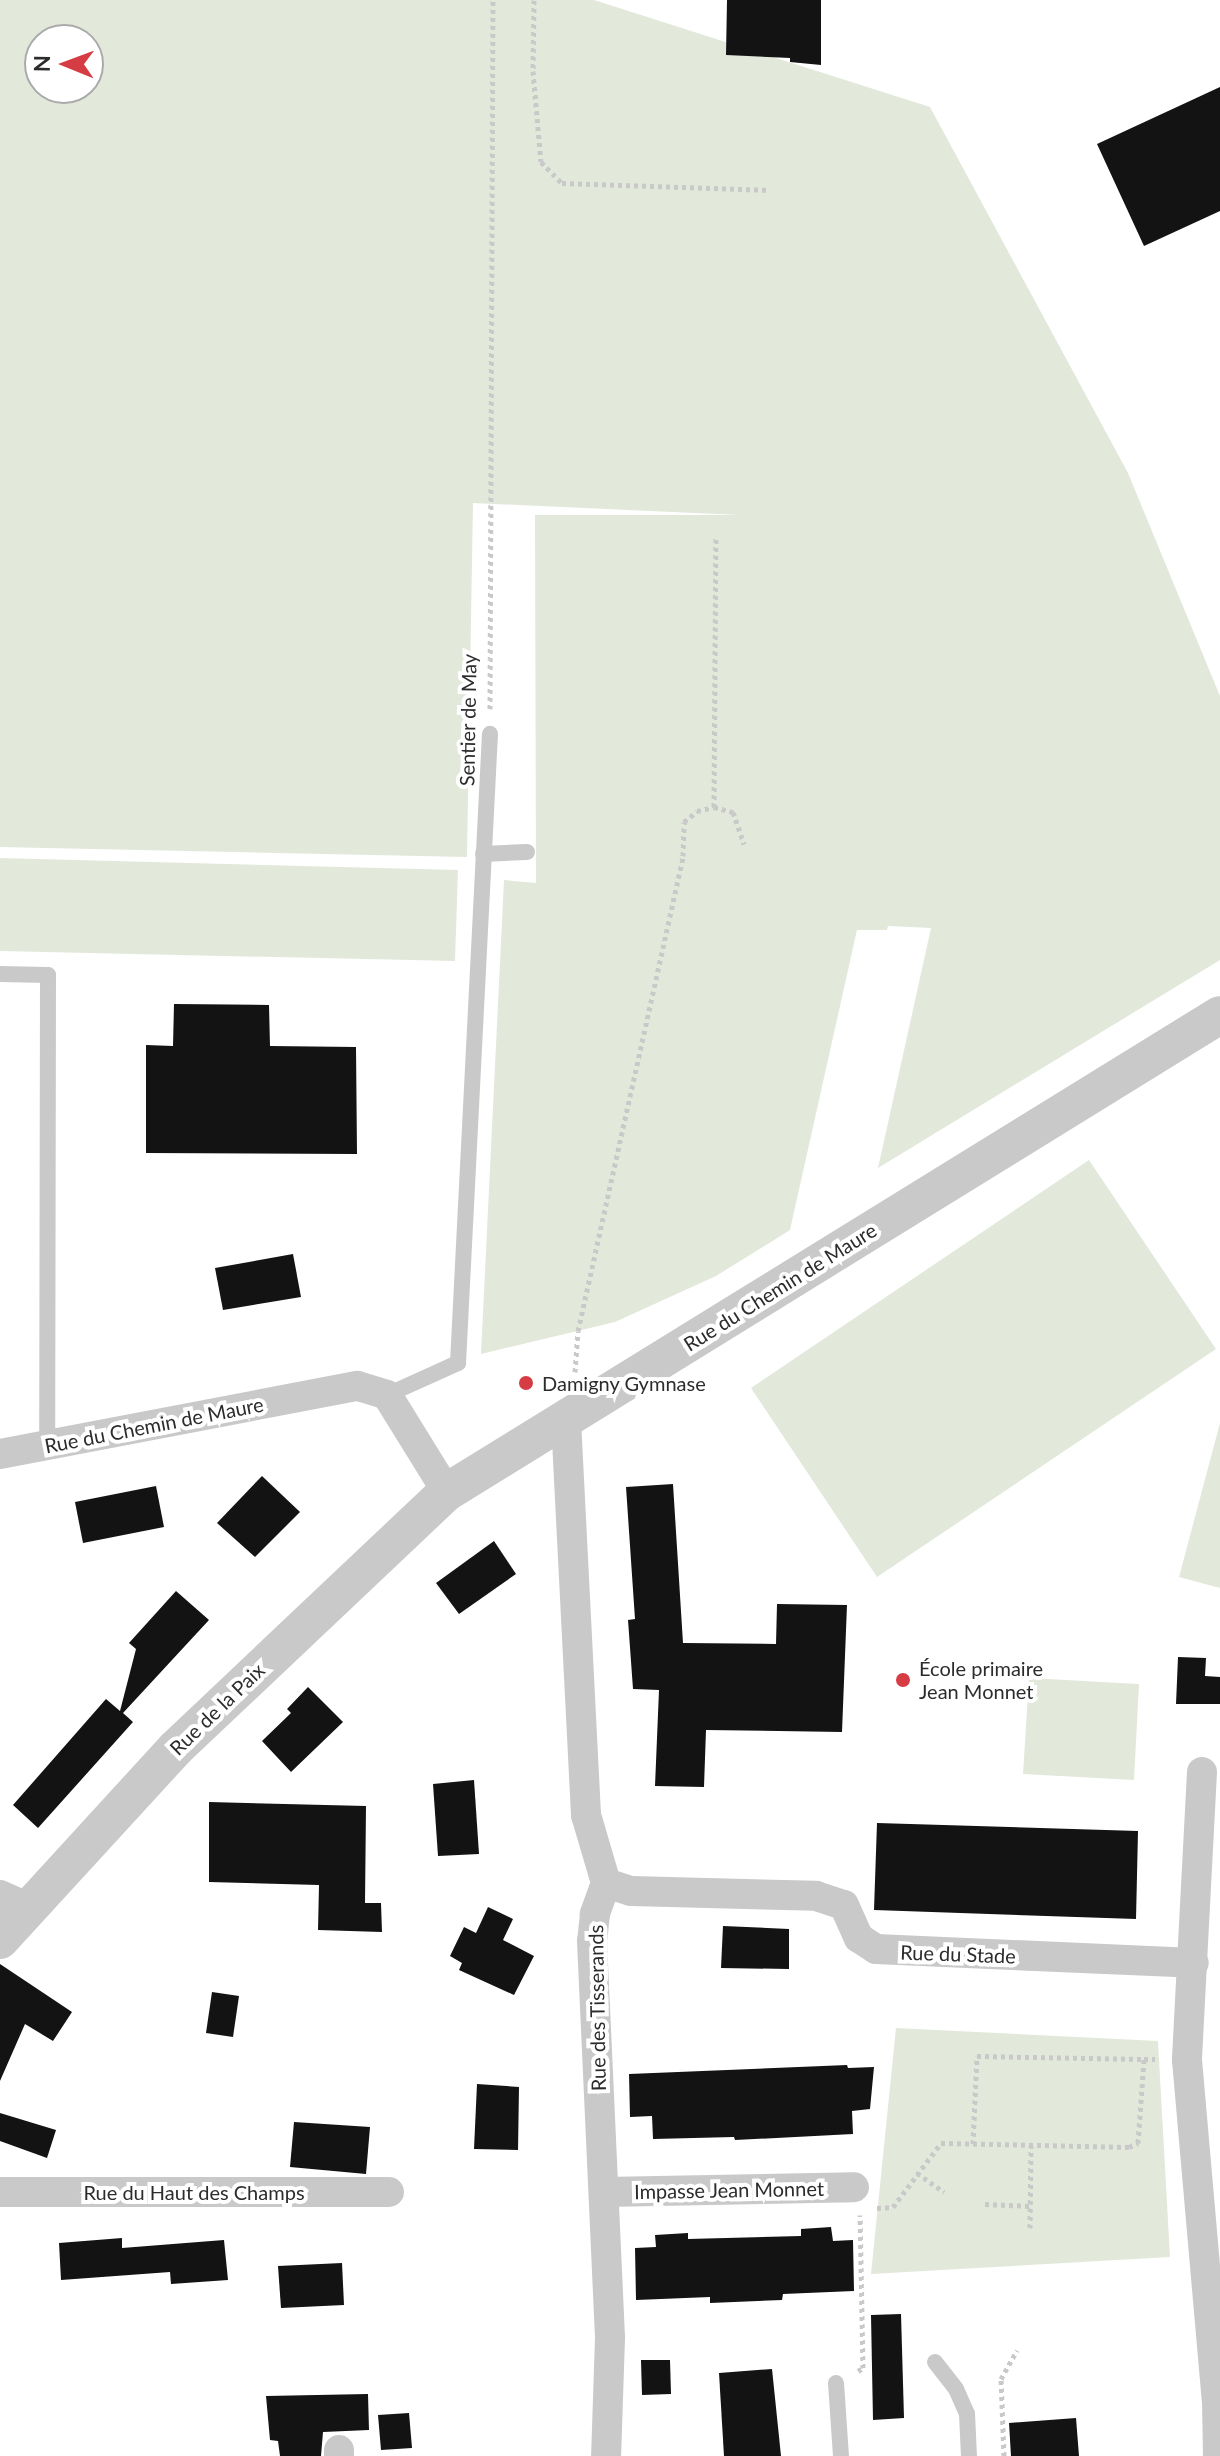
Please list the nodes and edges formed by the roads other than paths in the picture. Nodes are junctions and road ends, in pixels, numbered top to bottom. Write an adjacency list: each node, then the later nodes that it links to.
1 (490, 734): 3 (lane, Sentier de May)
2 (527, 852): 3 (lane)
3 (483, 854): 6 (lane, Sentier de May)
4 (0, 974): 8 (lane)
5 (1220, 1015): 7 (street, Rue du Chemin de Maure)
6 (387, 1395): 8 (street, Rue du Chemin de Maure); 10 (street)
7 (569, 1418): 10 (street, Rue du Chemin de Maure); 12 (street)
8 (47, 1446): 9 (street, Rue du Chemin de Maure)
9 (0, 1454)
10 (447, 1492): 13 (street, Rue de la Paix)
11 (1202, 1772): 15 (street)
12 (606, 1883): 15 (street, Rue du Stade); 19 (street, Rue des Tisserands)
13 (14, 1902): 14 (street, Rue de la Paix)
14 (0, 1940)
15 (1194, 1963): 25 (street)
16 (854, 2187): 19 (street, Impasse Jean Monnet)
17 (0, 2192): 18 (street, Rue du Haut des Champs)
18 (389, 2192)
19 (604, 2192): 22 (street, Rue des Tisserands)
20 (935, 2362): 24 (lane)
21 (836, 2383): 23 (lane)
22 (606, 2456)
23 (841, 2456)
24 (969, 2456)
25 (1218, 2456)

